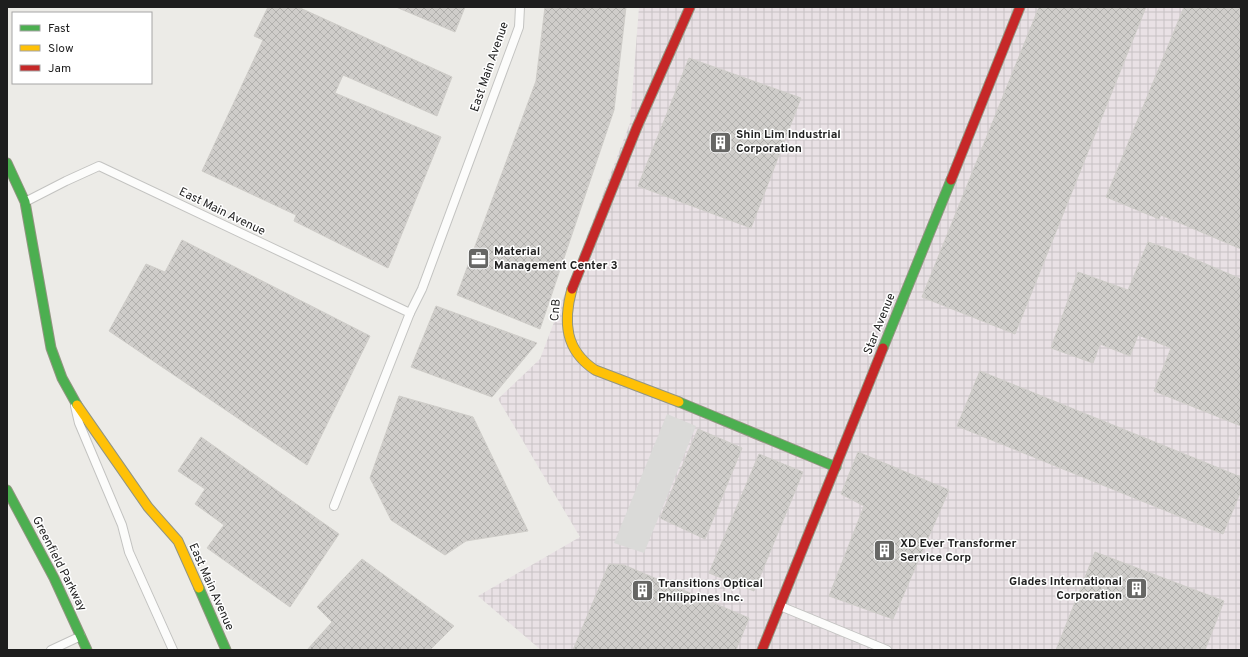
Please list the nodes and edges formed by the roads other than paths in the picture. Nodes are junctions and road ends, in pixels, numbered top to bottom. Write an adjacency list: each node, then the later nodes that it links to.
1 (520, 7): 6 (street, East Main Avenue)
2 (690, 7): 8 (street, CnB)
3 (1020, 7): 8 (street, Star Avenue)
4 (7, 163): 5 (street, East Main Avenue)
5 (26, 202): 6 (street, East Main Avenue); 7 (street, East Main Avenue)
6 (410, 314): 10 (street, East Main Avenue)
7 (73, 399): 15 (street, East Main Avenue); 16 (street, East Main Avenue)
8 (836, 466): 11 (street, Star Avenue)
9 (7, 490): 12 (street, Greenfield Parkway)
10 (334, 506)
11 (780, 606): 17 (street, Star Avenue); 18 (street)
12 (81, 636): 13 (street); 14 (street, Greenfield Parkway)
13 (51, 650)
14 (87, 650)
15 (173, 650)
16 (226, 650)
17 (762, 650)
18 (887, 650)

